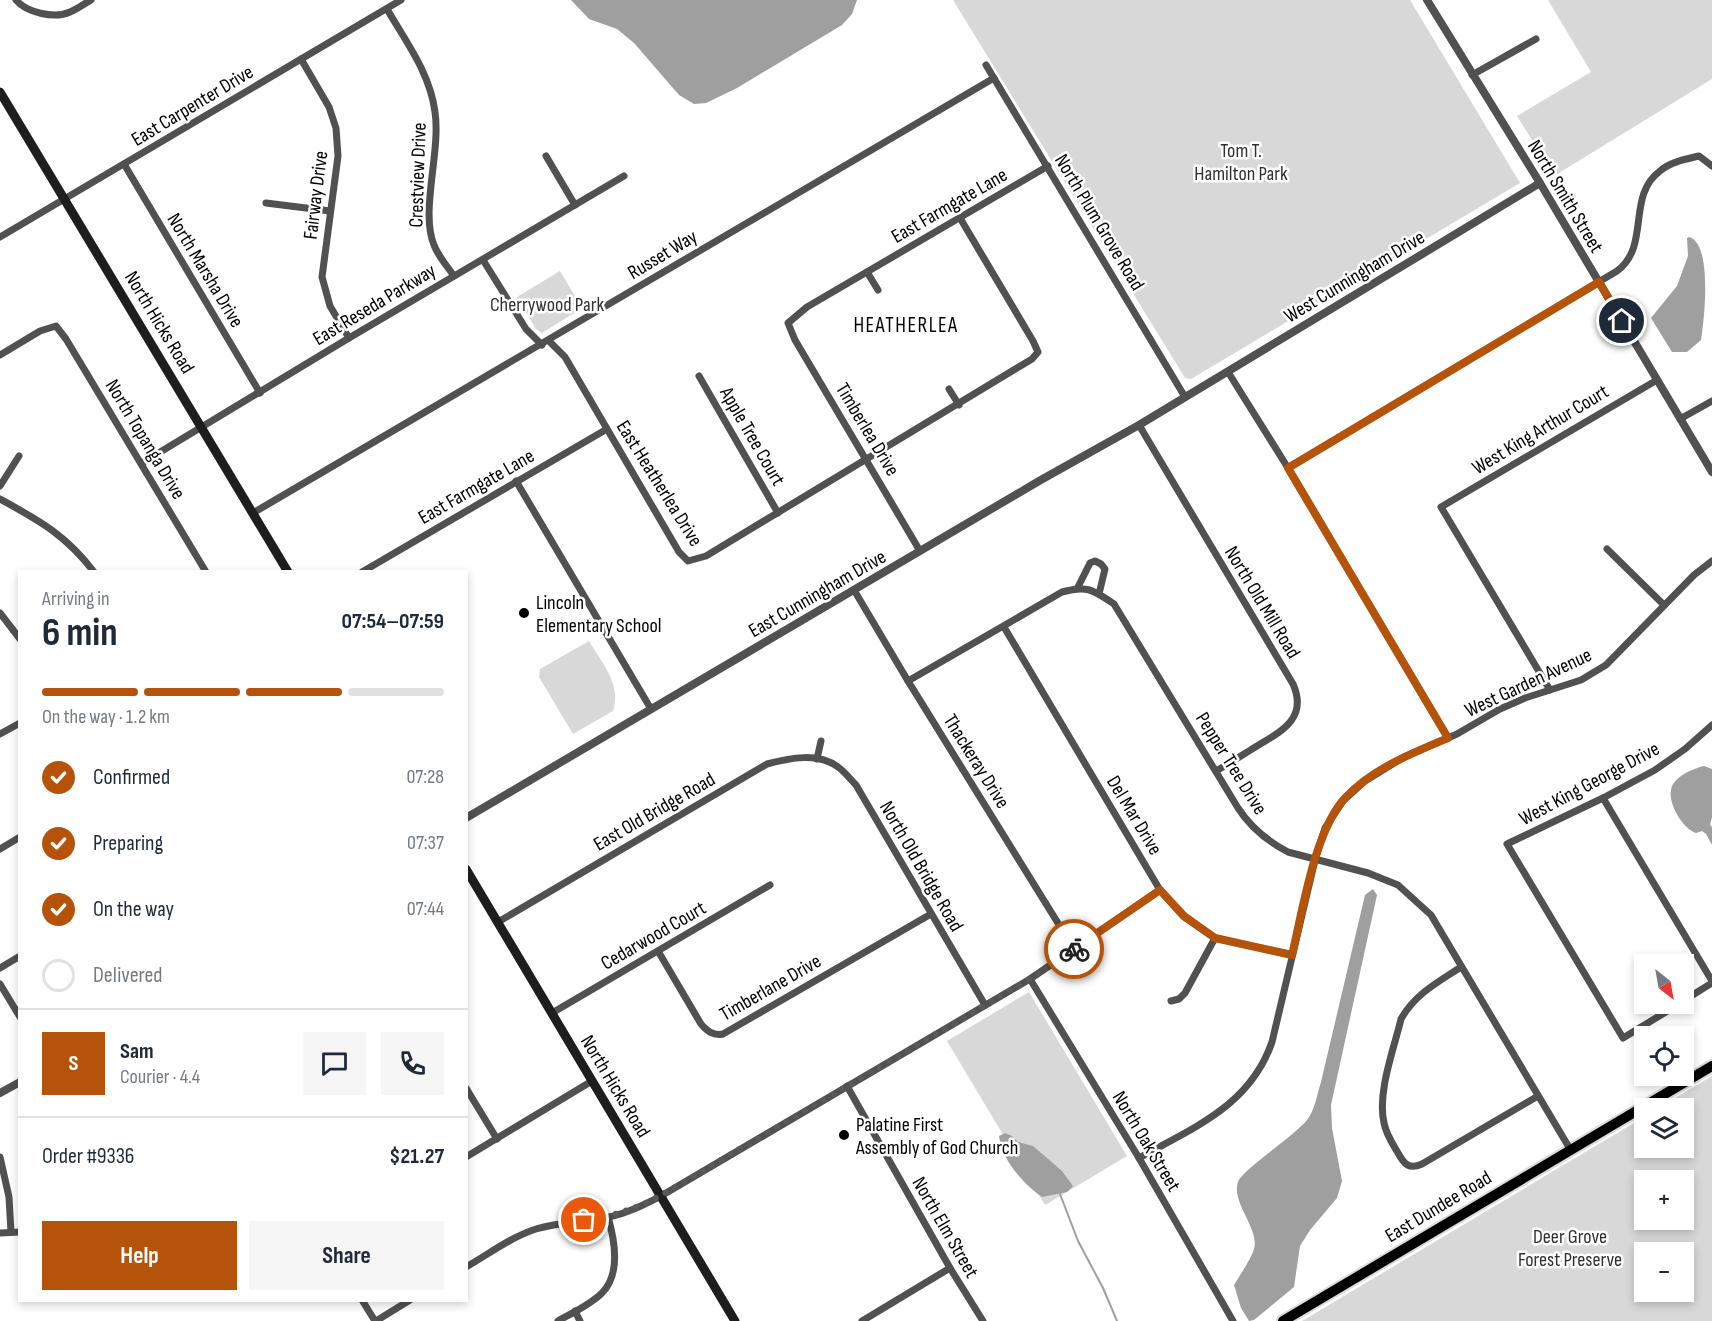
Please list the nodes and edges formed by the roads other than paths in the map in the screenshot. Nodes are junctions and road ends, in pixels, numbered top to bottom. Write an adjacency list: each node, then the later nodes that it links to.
1 (16, 0): 2 (street)
2 (91, 0)
3 (401, 0): 5 (street, East Carpenter Drive)
4 (1427, 0): 9 (street, North Smith Street)
5 (387, 9): 7 (street, East Carpenter Drive); 26 (street, Crestview Drive)
6 (1536, 39): 9 (street)
7 (301, 59): 13 (street, East Carpenter Drive); 21 (street, Fairway Drive)
8 (986, 65): 10 (street, North Plum Grove Road)
9 (1472, 75): 17 (street, North Smith Street)
10 (994, 78): 14 (street, North Plum Grove Road); 31 (street, Russet Way)
11 (0, 92): 18 (main road, North Hicks Road)
12 (546, 156): 20 (street)
13 (124, 164): 18 (street, East Carpenter Drive); 38 (street, North Marsha Drive)
14 (1048, 166): 22 (street, East Farmgate Lane); 39 (street, North Plum Grove Road)
15 (1712, 166): 27 (street)
16 (624, 176): 20 (street, East Reseda Parkway)
17 (1540, 183): 27 (street, North Smith Street); 34 (street, West Cunningham Drive)
18 (64, 199): 23 (street, East Carpenter Drive); 44 (main road, North Hicks Road)
19 (267, 203): 21 (street)
20 (575, 205): 24 (street, East Reseda Parkway)
21 (330, 211): 30 (street, Fairway Drive)
22 (960, 218): 25 (street, East Farmgate Lane); 41 (street, East Heatherlea Drive)
23 (0, 237)
24 (483, 260): 26 (street, East Reseda Parkway); 32 (street)
25 (867, 272): 28 (street); 29 (street, East Farmgate Lane)
26 (453, 276): 30 (street, East Reseda Parkway)
27 (1599, 282): 36 (street, North Smith Street); 49 (street)
28 (878, 290)
29 (788, 323): 47 (street, Timberlea Drive)
30 (349, 338): 38 (street, East Reseda Parkway)
31 (549, 341): 32 (street, Russet Way); 45 (street, East Heatherlea Drive)
32 (542, 345): 54 (street, Russet Way)
33 (0, 355): 48 (street, North Topanga Drive)
34 (1228, 372): 39 (street, West Cunningham Drive); 49 (street)
35 (699, 376): 55 (street, Apple Tree Court)
36 (1657, 380): 42 (street, North Smith Street); 71 (street, West King Arthur Court)
37 (949, 389): 41 (street)
38 (260, 393): 44 (street, East Reseda Parkway)
39 (1185, 397): 43 (street, East Cunningham Drive)
40 (1712, 401): 42 (street)
41 (959, 405): 47 (street, East Heatherlea Drive)
42 (1680, 419): 50 (street, North Smith Street)
43 (1139, 425): 57 (street, East Cunningham Drive); 79 (street, North Old Mill Road)
44 (201, 427): 48 (street, East Reseda Parkway); 54 (main road, North Hicks Road)
45 (607, 429): 51 (street, East Farmgate Lane); 55 (street, East Heatherlea Drive)
46 (19, 456): 52 (street)
47 (867, 461): 55 (street, East Heatherlea Drive); 57 (street, Timberlea Drive)
48 (142, 463): 60 (street, North Topanga Drive)
49 (1288, 468): 76 (street)
50 (1712, 472)
51 (516, 481): 62 (street, East Farmgate Lane); 72 (street)
52 (0, 486)
53 (0, 499): 59 (street)
54 (253, 513): 61 (main road, North Hicks Road)
55 (778, 513)
56 (1607, 549): 66 (street)
57 (920, 551): 64 (street, East Cunningham Drive)
58 (1712, 561): 66 (street, West Garden Avenue)
59 (92, 570)
60 (205, 570)
61 (287, 570)
62 (365, 570)
63 (1078, 587): 65 (street, Pepper Tree Drive); 65 (street); 68 (street)
64 (854, 590): 70 (street, Thackeray Drive); 72 (street, East Cunningham Drive)
65 (1099, 594): 79 (street, Pepper Tree Drive)
66 (1664, 605): 71 (street, West Garden Avenue)
67 (0, 613): 69 (street)
68 (1004, 627): 70 (street); 87 (street, Del Mar Drive)
69 (18, 636)
70 (908, 681): 91 (street, Thackeray Drive)
71 (1550, 690): 76 (street, West Garden Avenue)
72 (651, 709): 81 (street, East Cunningham Drive)
73 (18, 724): 75 (street)
74 (1712, 724): 80 (street, West King George Drive)
75 (0, 734)
76 (1448, 738): 84 (street, West Garden Avenue)
77 (820, 741): 78 (street)
78 (818, 759): 88 (street, North Old Bridge Road); 89 (street, East Old Bridge Road)
79 (1216, 771): 84 (street, Pepper Tree Drive)
80 (1603, 798): 98 (street); 105 (street, West King George Drive)
81 (468, 817)
82 (18, 838): 83 (street)
83 (0, 849)
84 (1315, 860): 93 (street, West Garden Avenue); 95 (street, Pepper Tree Drive)
85 (468, 871): 89 (main road, North Hicks Road)
86 (770, 885): 92 (street, Cedarwood Court)
87 (1160, 890): 90 (street, Del Mar Drive); 91 (street)
88 (931, 914): 92 (street, Timberlane Drive); 102 (street, North Old Bridge Road)
89 (498, 922): 103 (main road, North Hicks Road)
90 (1215, 938): 93 (street, Del Mar Drive); 101 (street)
91 (1074, 949): 97 (street)
92 (658, 951): 103 (street, Cedarwood Court)
93 (1292, 955): 117 (street, West Garden Avenue)
94 (18, 957): 96 (street)
95 (1461, 967): 112 (street, Pepper Tree Drive); 112 (street)
96 (0, 968)
97 (1030, 979): 102 (street); 117 (street, North Oak Street)
98 (1712, 982): 100 (street)
99 (0, 984): 104 (street)
100 (1694, 994)
101 (1172, 1001)
102 (985, 1005): 109 (street)
103 (552, 1013): 107 (main road, North Hicks Road)
104 (18, 1014)
105 (1662, 1014)
106 (1712, 1066): 114 (main road, East Dundee Road)
107 (592, 1080): 113 (street); 118 (main road, North Hicks Road)
108 (18, 1083): 111 (street)
109 (847, 1086): 118 (street); 124 (street, North Elm Street)
110 (468, 1091): 113 (street)
111 (0, 1094)
112 (1538, 1096): 114 (street, Pepper Tree Drive)
113 (497, 1139): 115 (street)
114 (1570, 1149): 135 (main road, East Dundee Road)
115 (468, 1155)
116 (0, 1157): 120 (street)
117 (1139, 1158): 134 (street, North Oak Street)
118 (660, 1196): 119 (street); 131 (main road, North Hicks Road)
119 (608, 1217): 123 (street); 127 (street)
120 (11, 1232): 121 (street); 122 (street)
121 (18, 1232)
122 (0, 1233)
123 (468, 1266)
124 (950, 1268): 132 (street); 133 (street, North Elm Street)
125 (363, 1302): 128 (street)
126 (407, 1302): 128 (street)
127 (575, 1311): 129 (street); 130 (street)
128 (376, 1321)
129 (558, 1321)
130 (580, 1321)
131 (735, 1321)
132 (862, 1321)
133 (983, 1321)
134 (1233, 1321)
135 (1283, 1321)

